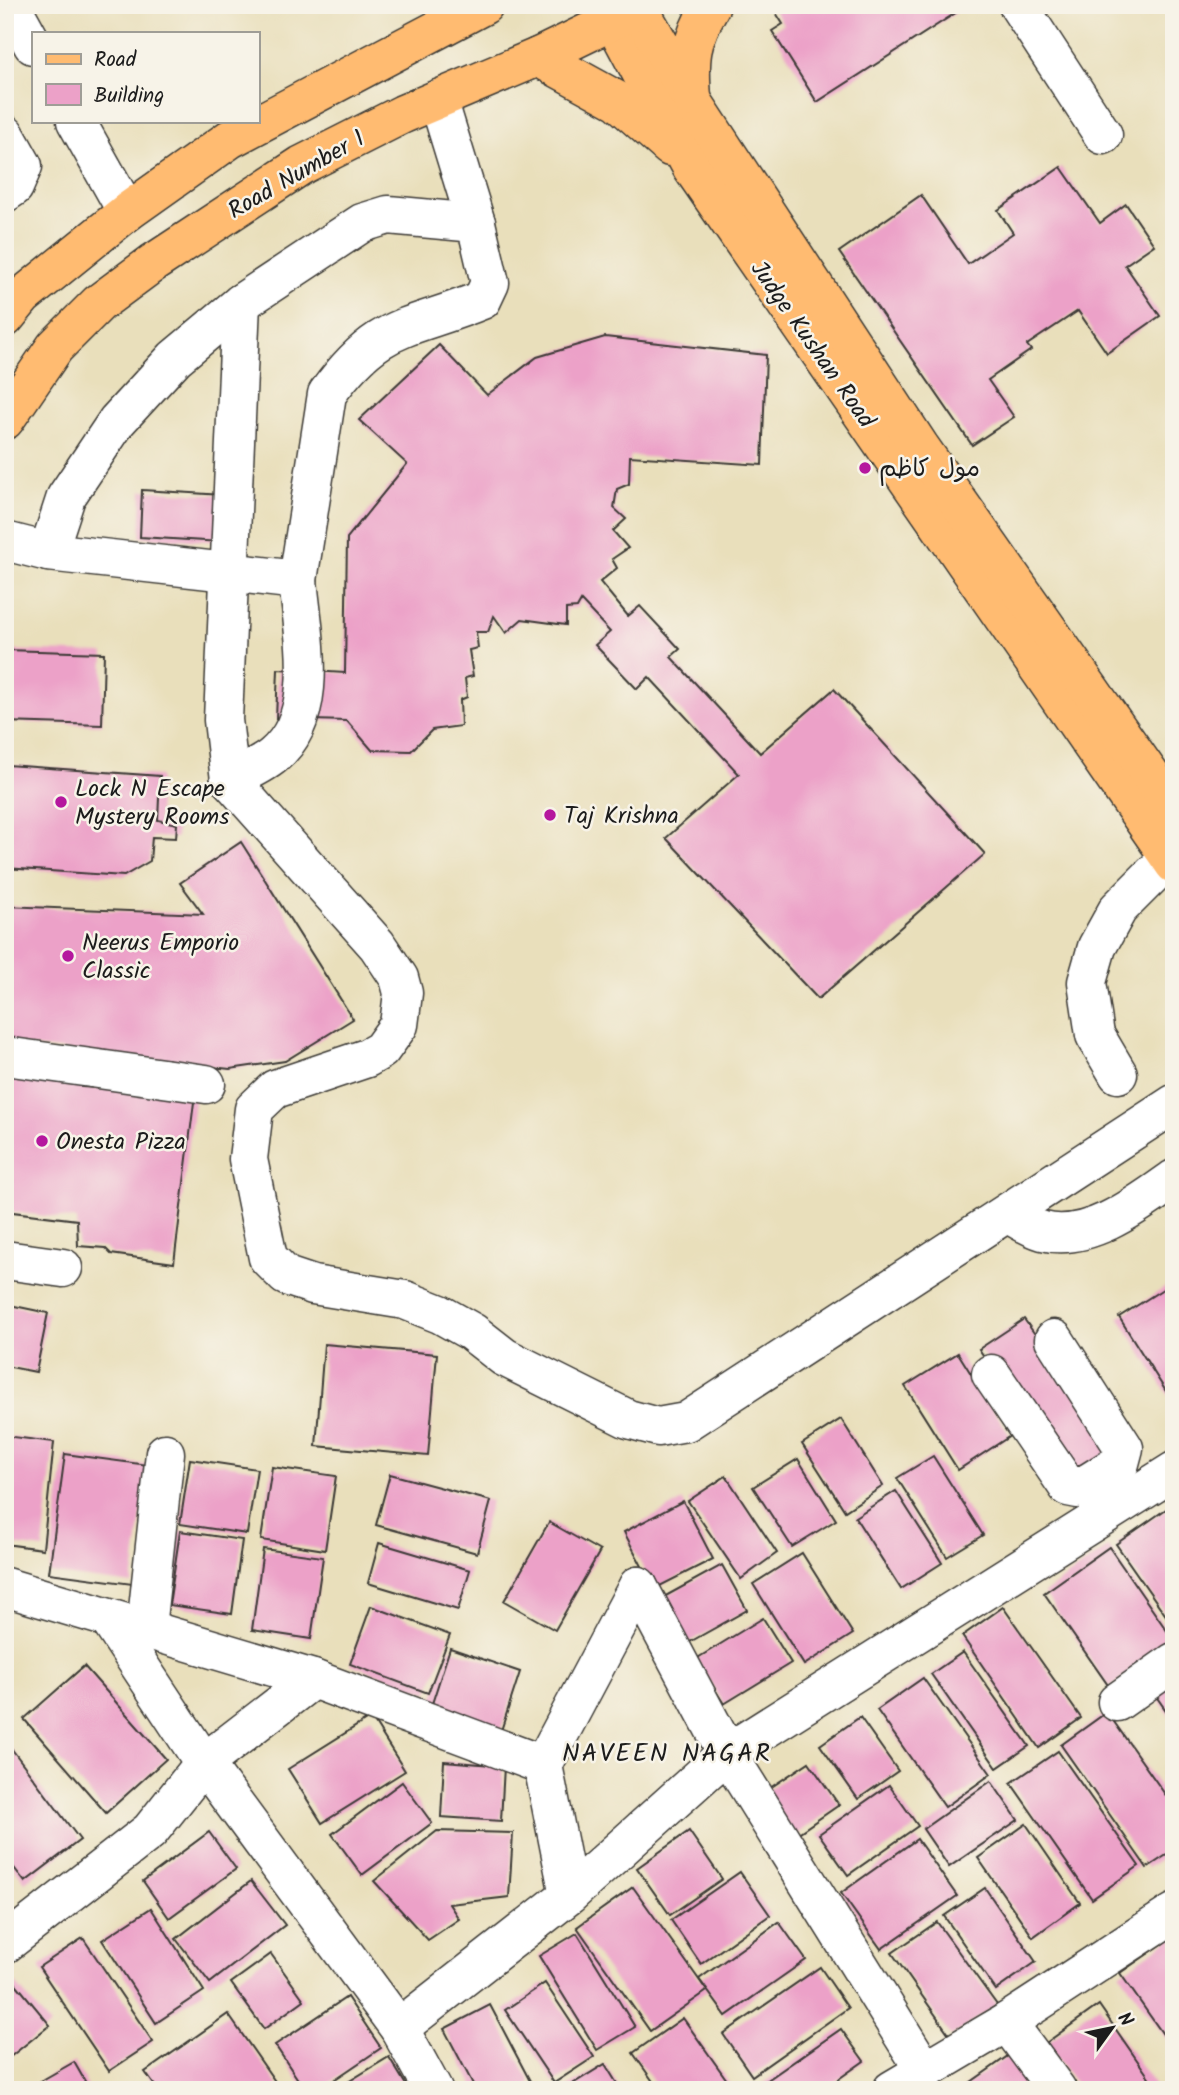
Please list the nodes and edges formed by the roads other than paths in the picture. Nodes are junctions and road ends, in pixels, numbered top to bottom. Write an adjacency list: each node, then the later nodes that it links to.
1 (11, 5): 6 (street)
2 (484, 5): 15 (main road)
3 (711, 5): 9 (main road)
4 (1018, 5): 12 (street)
5 (627, 9): 7 (main road, Road Number 1); 9 (main road, Judge Kushan Road); 13 (main road, Judge Kushan Road)
6 (32, 43)
7 (538, 57): 8 (main road, Road Number 1); 13 (main road)
8 (438, 99): 16 (street); 19 (main road, Road Number 1)
9 (692, 100): 25 (main road, Judge Kushan Road)
10 (77, 122): 15 (street)
11 (5, 134): 14 (street)
12 (1103, 135)
13 (692, 168): 26 (main road, Judge Kushan Road)
14 (5, 193)
15 (127, 212): 18 (main road)
16 (476, 223): 17 (street); 23 (street)
17 (241, 303): 21 (street); 22 (street)
18 (5, 318)
19 (5, 420)
20 (5, 541): 21 (street)
21 (48, 552): 22 (street)
22 (228, 572): 23 (street); 24 (street)
23 (298, 580): 24 (street)
24 (230, 780): 32 (street)
25 (1168, 791)
26 (1171, 861): 28 (street)
27 (5, 1056): 29 (street)
28 (1118, 1074)
29 (206, 1084)
30 (1174, 1104): 32 (street)
31 (1174, 1179): 32 (street)
32 (1009, 1214)
33 (5, 1261): 34 (street)
34 (63, 1268)
35 (1054, 1339): 39 (street)
36 (990, 1374): 39 (street)
37 (165, 1453): 42 (street)
38 (1174, 1471): 39 (street)
39 (1097, 1499): 46 (street)
40 (5, 1587): 41 (street)
41 (108, 1618): 42 (street); 47 (street)
42 (146, 1628): 44 (street)
43 (1174, 1662): 45 (street)
44 (313, 1679): 47 (street); 48 (street)
45 (1117, 1702)
46 (727, 1753): 48 (street); 49 (street); 54 (street)
47 (204, 1763): 51 (street); 53 (street)
48 (543, 1765): 49 (street)
49 (569, 1895): 53 (street)
50 (1174, 1913): 52 (street)
51 (5, 1944)
52 (1007, 2022): 54 (street); 57 (street)
53 (399, 2028): 55 (street)
54 (925, 2071): 56 (street)
55 (433, 2090)
56 (892, 2090)
57 (1057, 2090)

